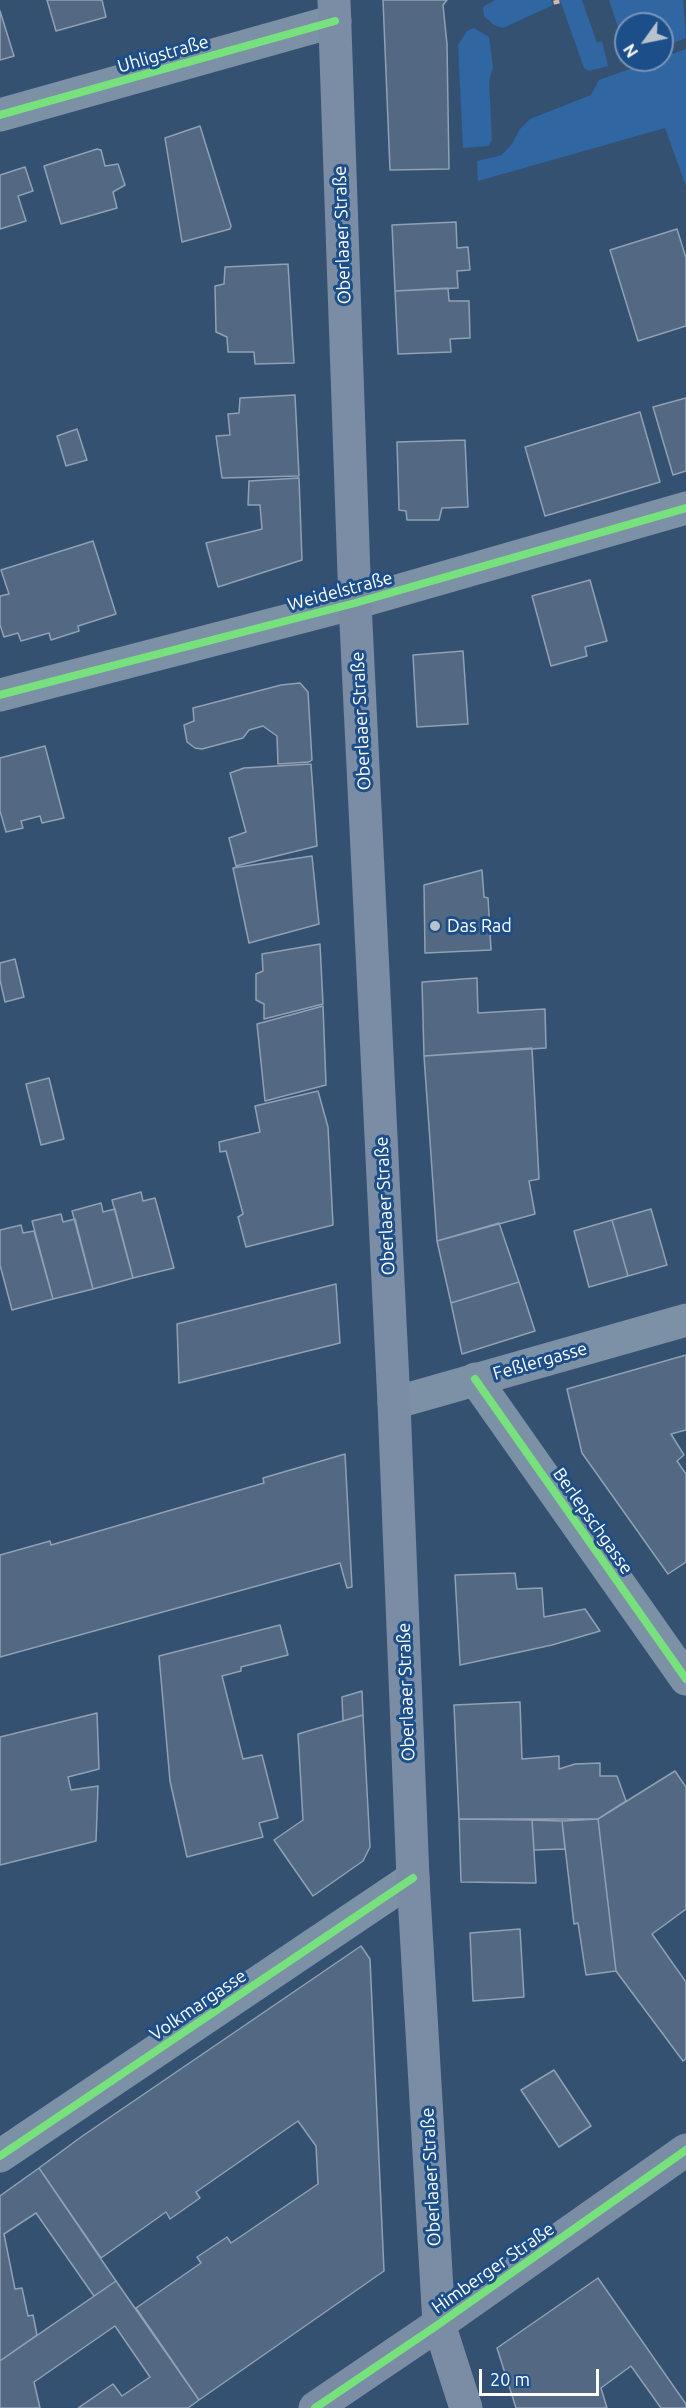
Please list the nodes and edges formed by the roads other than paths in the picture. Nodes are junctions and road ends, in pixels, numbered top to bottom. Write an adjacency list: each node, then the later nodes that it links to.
1 (334, 10): 2 (street, Uhligstraße); 4 (main road, Oberlaaer Straße)
2 (0, 115)
3 (686, 508): 4 (street, Weidelstraße)
4 (355, 603): 5 (street, Weidelstraße); 8 (main road, Oberlaaer Straße)
5 (0, 695)
6 (686, 1320): 7 (street, Feßlergasse)
7 (475, 1379): 8 (street, Feßlergasse); 9 (street, Berlepschgasse)
8 (394, 1403): 10 (main road, Oberlaaer Straße)
9 (686, 1679)
10 (413, 1878): 12 (street, Volkmargasse); 13 (main road, Oberlaaer Straße)
11 (686, 2150): 13 (main road, Himberger Straße)
12 (0, 2156)
13 (439, 2324): 14 (main road, Himberger Straße); 15 (main road, Oberlaaer Straße)
14 (315, 2408)
15 (466, 2408)

